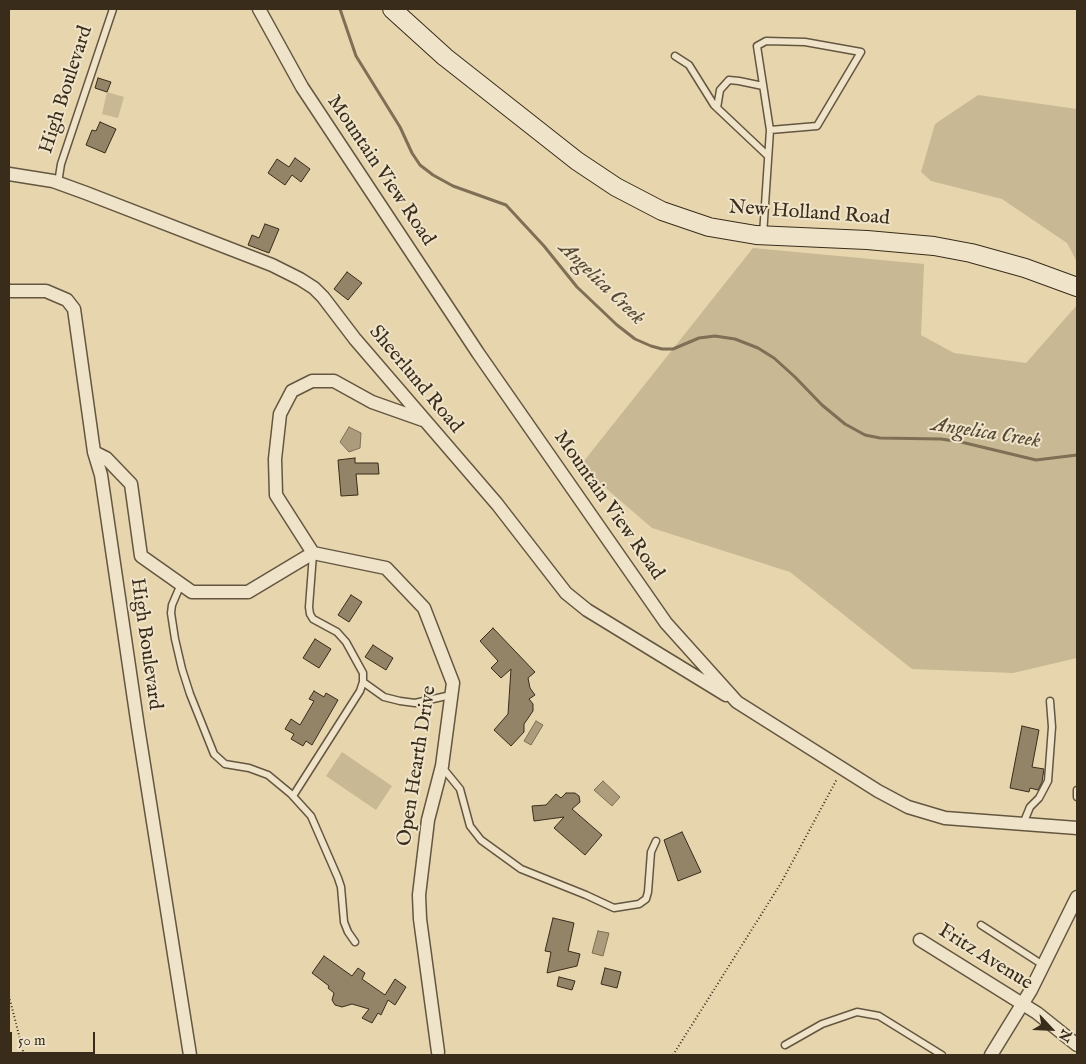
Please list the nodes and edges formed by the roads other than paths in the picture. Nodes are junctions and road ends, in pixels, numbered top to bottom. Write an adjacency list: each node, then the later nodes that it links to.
1 (113, 9): 10 (lane, High Boulevard)
2 (259, 9): 21 (street, Mountain View Road)
3 (392, 9): 11 (main road, New Holland Road)
4 (675, 56): 6 (lane)
5 (763, 86): 6 (lane); 7 (lane); 7 (lane)
6 (717, 108): 8 (lane)
7 (770, 130): 8 (lane)
8 (768, 156): 11 (lane)
9 (9, 174): 10 (street, Sheerlund Road)
10 (58, 183): 14 (street, Sheerlund Road)
11 (763, 236): 12 (main road, New Holland Road)
12 (1077, 287)
13 (9, 292): 15 (street, High Boulevard)
14 (424, 420): 16 (street); 21 (street, Sheerlund Road)
15 (94, 452): 17 (street); 38 (street, High Boulevard)
16 (313, 553): 17 (street); 18 (lane); 19 (street, Open Hearth Drive)
17 (180, 584): 24 (lane)
18 (363, 682): 19 (lane); 24 (lane)
19 (451, 695): 22 (street, Open Hearth Drive)
20 (1050, 701): 26 (lane)
21 (737, 702): 26 (street, Mountain View Road)
22 (442, 766): 28 (lane); 37 (street, Open Hearth Drive)
23 (1077, 790): 25 (lane)
24 (293, 796): 32 (lane)
25 (1077, 797)
26 (1023, 824): 27 (street, Mountain View Road)
27 (1077, 828)
28 (656, 841)
29 (1077, 897): 33 (street)
30 (981, 925): 33 (lane)
31 (920, 940): 34 (street, Fritz Avenue)
32 (355, 942)
33 (1043, 965): 34 (street)
34 (1022, 1004): 35 (street, Fritz Avenue); 40 (street)
35 (1077, 1044)
36 (785, 1045): 39 (lane)
37 (438, 1052)
38 (190, 1055)
39 (942, 1055)
40 (990, 1055)

